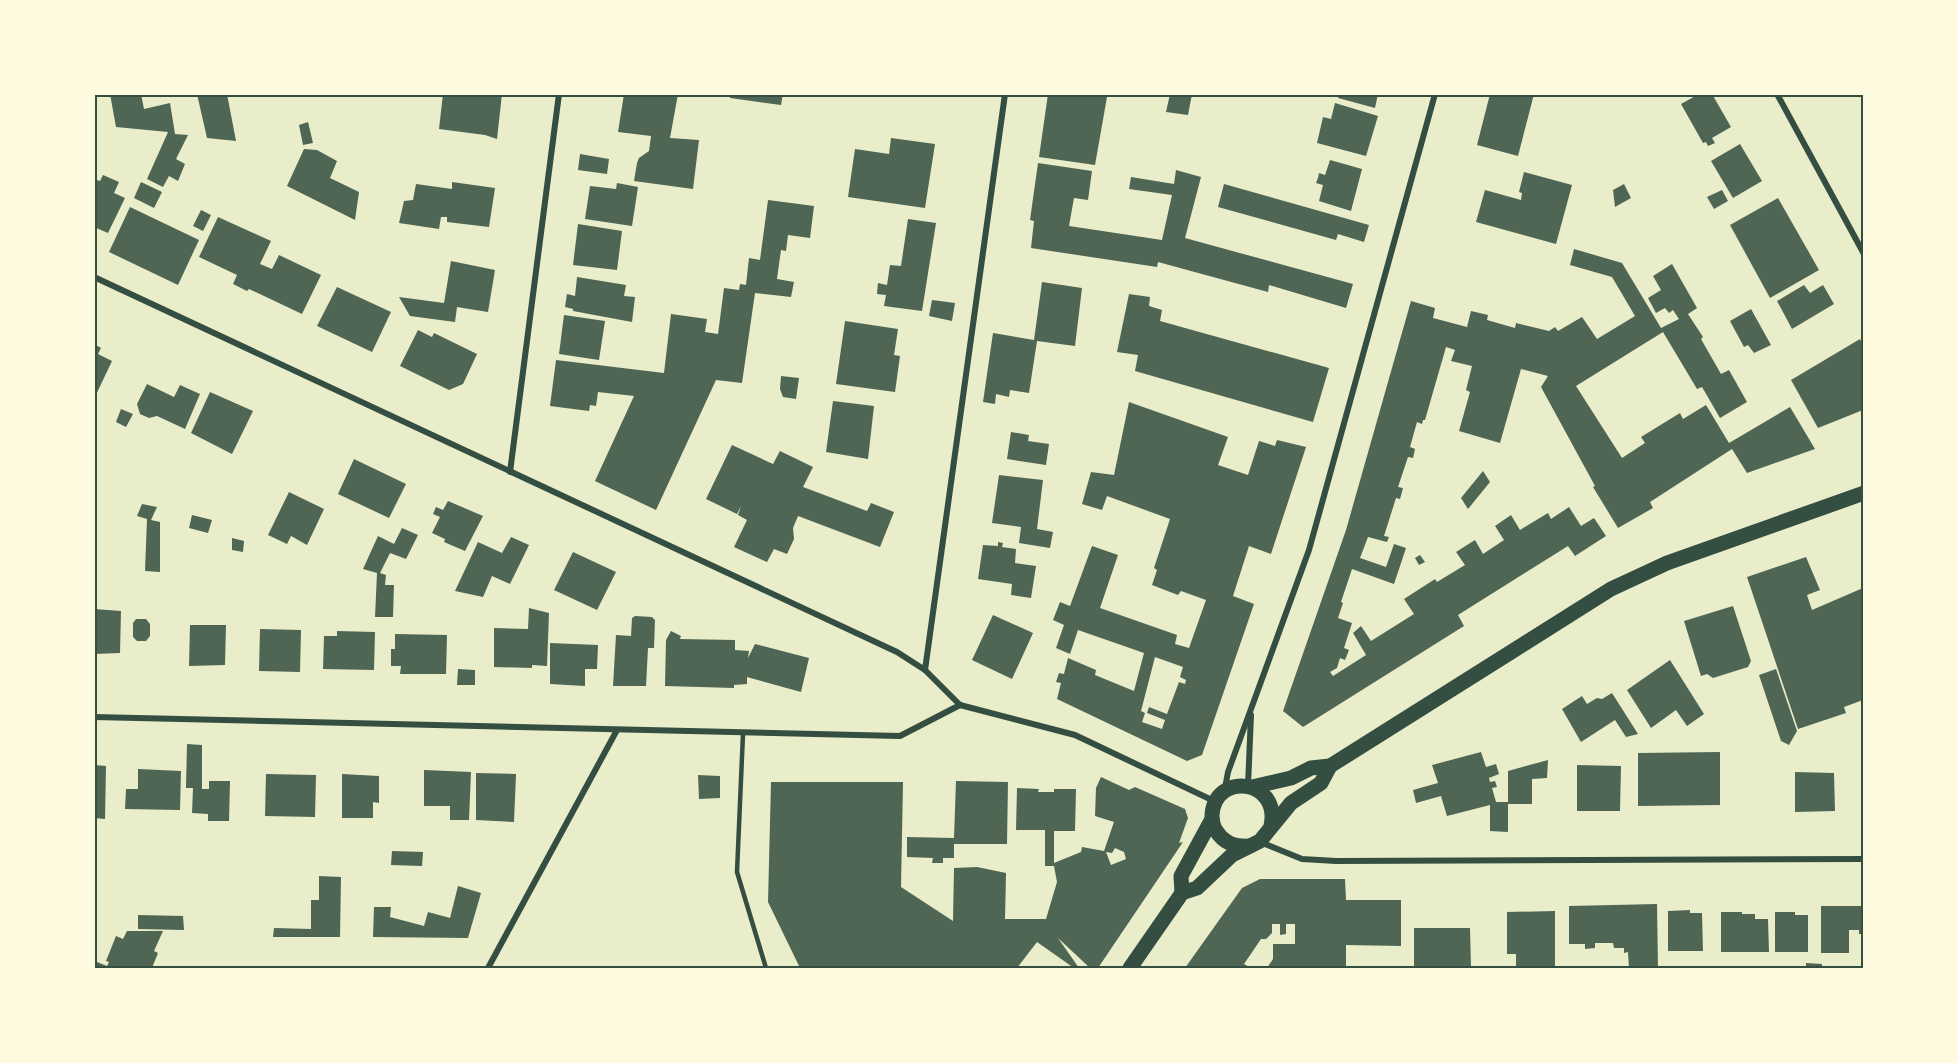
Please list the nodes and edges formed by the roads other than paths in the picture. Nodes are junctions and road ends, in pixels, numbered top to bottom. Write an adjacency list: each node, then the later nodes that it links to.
1 (559, 94): 7 (street)
2 (1005, 94): 9 (street)
3 (1435, 94): 11 (street)
4 (1777, 94): 5 (street)
5 (1863, 254)
6 (94, 277): 7 (street)
7 (510, 472): 9 (street)
8 (1863, 493): 15 (main road)
9 (925, 670): 10 (street)
10 (960, 705): 14 (street); 17 (street)
11 (1252, 709): 16 (street); 17 (street)
12 (94, 717): 13 (street)
13 (617, 730): 14 (street); 23 (street)
14 (743, 734): 24 (lane)
15 (1330, 766): 16 (main road); 19 (main road)
16 (1250, 787): 17 (main road); 19 (main road)
17 (1220, 796): 18 (main road)
18 (1212, 819): 20 (main road); 22 (main road)
19 (1271, 826): 20 (main road)
20 (1255, 844): 21 (street); 22 (main road)
21 (1863, 859)
22 (1182, 893): 25 (main road)
23 (488, 969)
24 (766, 969)
25 (1130, 969)

